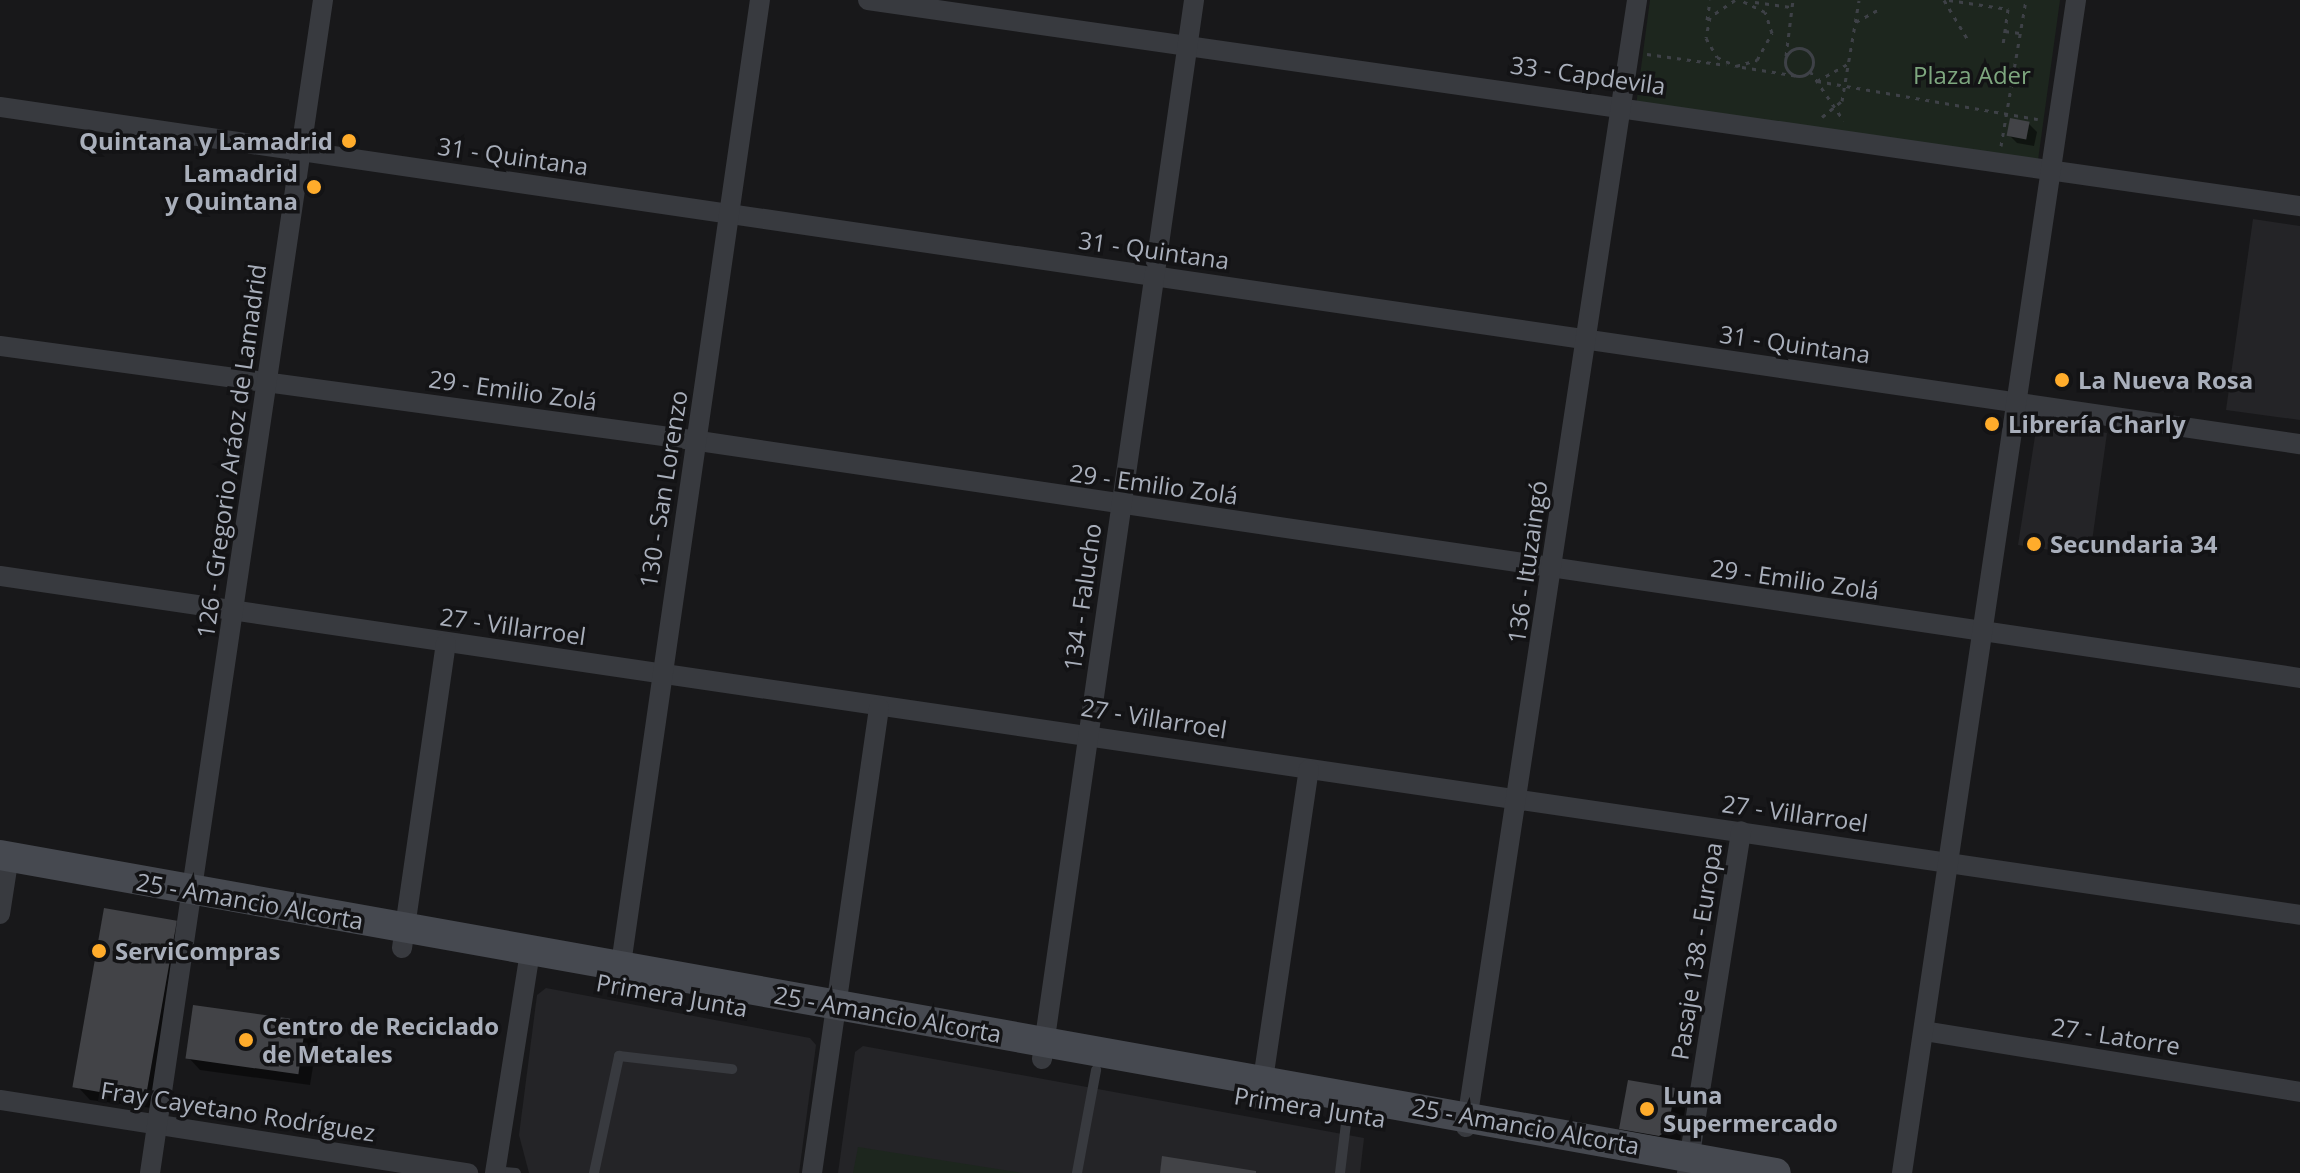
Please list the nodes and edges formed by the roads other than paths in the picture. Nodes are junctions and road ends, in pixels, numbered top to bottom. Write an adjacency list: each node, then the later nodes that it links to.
1 (323, 0): 10 (street, 126 - Gregorio Aráoz de Lamadrid)
2 (760, 0): 13 (street, 130 - San Lorenzo)
3 (868, 0): 7 (street, 33 - Capdevila)
4 (1194, 0): 7 (street, 134 - Falucho)
5 (1637, 0): 8 (street, 136 - Ituzaingó)
6 (2076, 0): 11 (street)
7 (1188, 43): 8 (street, 33 - Capdevila); 14 (street, 134 - Falucho)
8 (1623, 106): 11 (street, 33 - Capdevila); 15 (street, 136 - Ituzaingó)
9 (0, 107): 10 (street, 31 - Quintana)
10 (302, 151): 13 (street, 31 - Quintana); 17 (street, 126 - Gregorio Aráoz de Lamadrid)
11 (2050, 169): 12 (street, 33 - Capdevila); 18 (street)
12 (2300, 206)
13 (729, 214): 14 (street, 31 - Quintana); 19 (street, 130 - San Lorenzo)
14 (1154, 276): 15 (street, 31 - Quintana); 21 (street, 134 - Falucho)
15 (1585, 339): 18 (street, 31 - Quintana); 22 (street, 136 - Ituzaingó)
16 (0, 346): 17 (street, 29 - Emilio Zolá)
17 (268, 382): 19 (street, 29 - Emilio Zolá); 24 (street, 126 - Gregorio Aráoz de Lamadrid)
18 (2017, 403): 20 (street, 31 - Quintana); 25 (street)
19 (699, 441): 21 (street, 29 - Emilio Zolá); 27 (street, 130 - San Lorenzo)
20 (2300, 444)
21 (1121, 506): 22 (street, 29 - Emilio Zolá); 30 (street, 134 - Falucho)
22 (1553, 569): 25 (street, 29 - Emilio Zolá); 32 (street, 136 - Ituzaingó)
23 (0, 576): 24 (street, 27 - Villarroel)
24 (235, 610): 26 (street, 27 - Villarroel); 36 (street, 126 - Gregorio Aráoz de Lamadrid)
25 (1983, 632): 28 (street, 29 - Emilio Zolá); 34 (street)
26 (446, 643): 27 (street, 27 - Villarroel); 39 (street)
27 (660, 672): 29 (street, 27 - Villarroel); 41 (street, 130 - San Lorenzo)
28 (2300, 678)
29 (879, 708): 30 (street, 27 - Villarroel); 42 (street)
30 (1088, 733): 31 (street, 27 - Villarroel); 44 (street, 134 - Falucho)
31 (1309, 770): 32 (street, 27 - Villarroel); 47 (street)
32 (1518, 799): 33 (street, 27 - Villarroel); 51 (street, 136 - Ituzaingó)
33 (1741, 831): 34 (street, 27 - Villarroel); 53 (street, Pasaje 138 - Europa)
34 (1946, 861): 38 (street, 27 - Villarroel); 43 (street)
35 (4, 865): 36 (main road, Primera Junta); 37 (street)
36 (188, 900): 39 (main road, Primera Junta); 52 (street, 126 - Gregorio Aráoz de Lamadrid)
37 (0, 914)
38 (2300, 915)
39 (404, 938): 40 (main road, Primera Junta)
40 (528, 960): 41 (main road, Primera Junta); 54 (street)
41 (619, 976): 42 (main road, Primera Junta)
42 (832, 1013): 44 (main road, Primera Junta); 58 (street)
43 (1924, 1031): 48 (street, 27 - Latorre); 62 (street)
44 (1043, 1050): 46 (main road, Primera Junta); 47 (main road, 25 - Amancio Alcorta)
45 (732, 1069): 57 (lane)
46 (1096, 1070): 47 (main road, Primera Junta); 59 (lane)
47 (1261, 1090): 50 (main road, Primera Junta); 51 (main road, 25 - Amancio Alcorta)
48 (2300, 1092)
49 (0, 1100): 52 (street, Fray Cayetano Rodríguez)
50 (1347, 1115): 51 (main road, Primera Junta); 60 (lane)
51 (1467, 1123): 53 (main road, 25 - Amancio Alcorta)
52 (157, 1124): 55 (street, 126 - Gregorio Aráoz de Lamadrid); 56 (street, Fray Cayetano Rodríguez)
53 (1684, 1167): 61 (main road, 25 - Amancio Alcorta)
54 (502, 1172)
55 (150, 1173)
56 (468, 1173)
57 (594, 1173)
58 (812, 1173)
59 (1077, 1173)
60 (1340, 1173)
61 (1776, 1173)
62 (1902, 1173)

